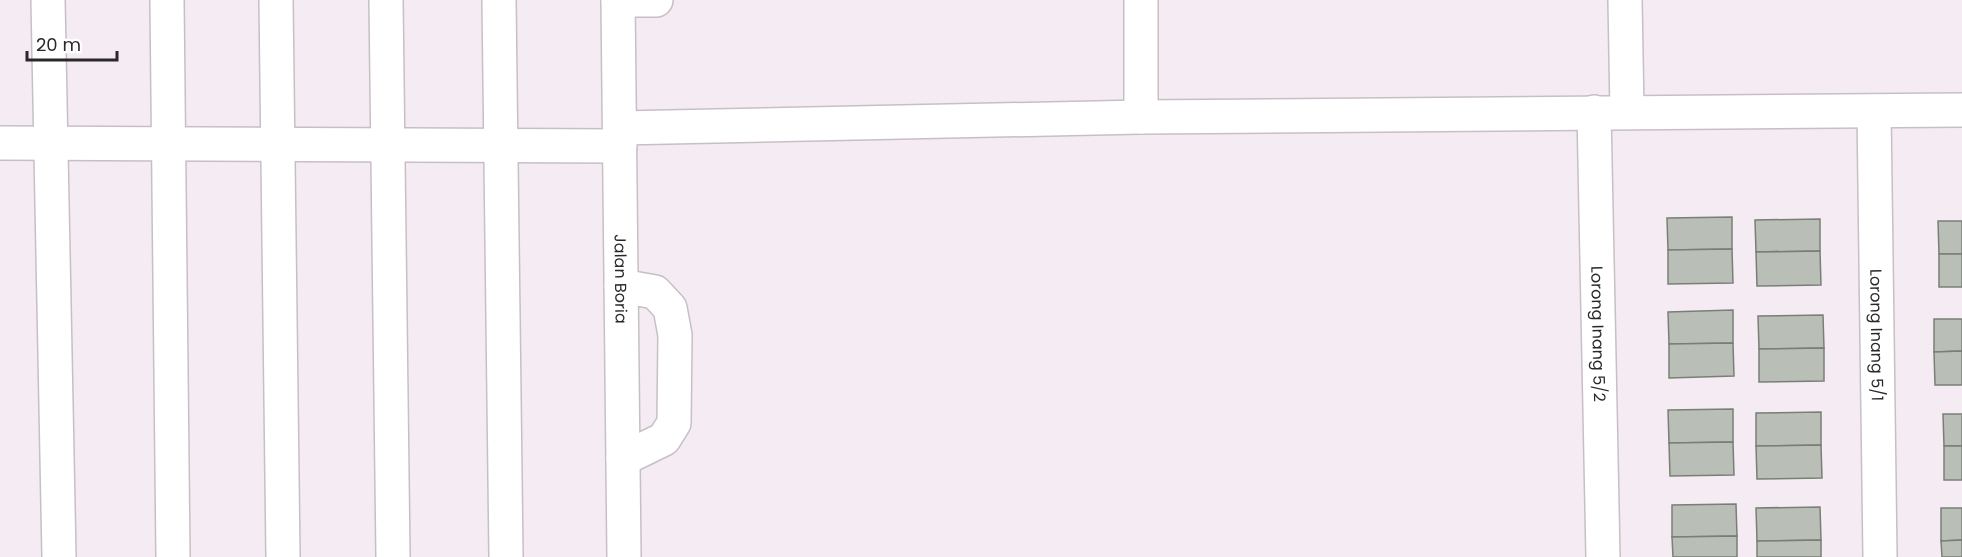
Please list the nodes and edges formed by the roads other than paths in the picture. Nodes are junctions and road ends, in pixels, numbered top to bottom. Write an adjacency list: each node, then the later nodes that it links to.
1 (48, 0): 17 (street)
2 (167, 0): 18 (street)
3 (276, 0): 19 (street)
4 (386, 0): 20 (street)
5 (499, 0): 21 (street)
6 (618, 0): 7 (street); 15 (street, Jalan Boria)
7 (656, 0)
8 (1141, 0): 14 (street)
9 (1625, 0): 11 (street)
10 (1962, 110): 12 (street)
11 (1627, 111): 12 (street); 13 (street)
12 (1874, 111): 31 (street, Lorong Inang 5/1)
13 (1594, 112): 14 (street); 30 (street, Lorong Inang 5/2)
14 (1141, 117): 15 (street)
15 (620, 137): 21 (street); 22 (street, Jalan Boria)
16 (0, 143): 17 (street)
17 (51, 143): 18 (street); 24 (street)
18 (170, 144): 19 (street); 25 (street)
19 (277, 144): 20 (street); 26 (street)
20 (388, 145): 21 (street); 27 (street)
21 (501, 145): 28 (street)
22 (621, 286): 23 (street, Jalan Boria); 23 (street)
23 (623, 459): 29 (street, Jalan Boria)
24 (59, 557)
25 (173, 557)
26 (283, 557)
27 (393, 557)
28 (506, 557)
29 (624, 557)
30 (1603, 557)
31 (1880, 557)

